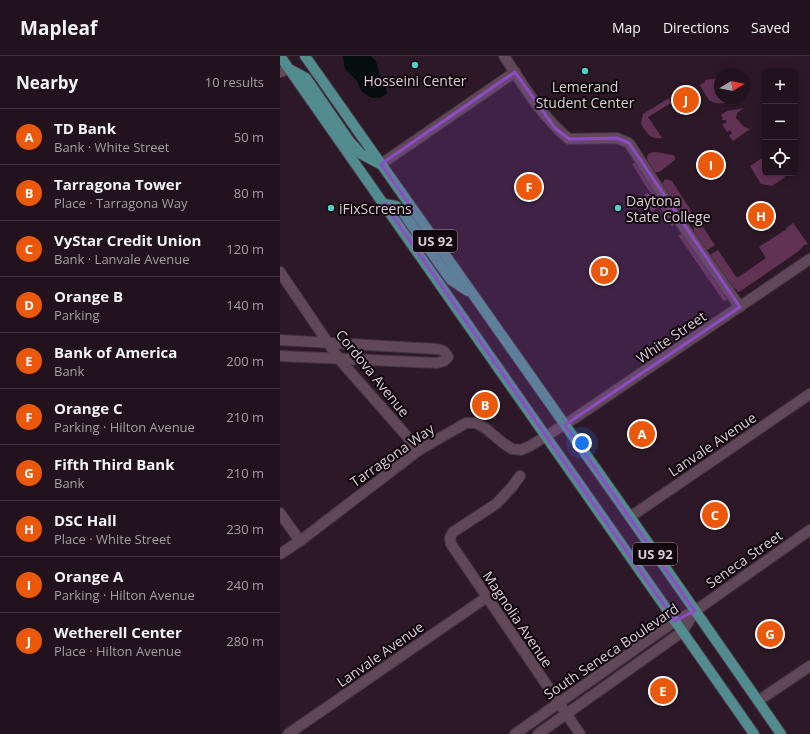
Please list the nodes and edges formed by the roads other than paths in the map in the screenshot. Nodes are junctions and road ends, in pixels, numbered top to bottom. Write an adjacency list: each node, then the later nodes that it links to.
1 (280, 56): 4 (main road, US 92)
2 (305, 56): 6 (main road, US 92)
3 (504, 56): 5 (street)
4 (285, 71): 6 (main road); 7 (main road, US 92)
5 (515, 72): 6 (street); 11 (street)
6 (381, 164): 10 (main road, US 92)
7 (384, 204): 10 (main road); 18 (main road, US 92)
8 (810, 259): 11 (street, White Street)
9 (280, 272): 13 (street, Cordova Avenue)
10 (473, 294): 17 (main road, US 92)
11 (740, 307): 17 (street, White Street)
12 (280, 340): 13 (street)
13 (329, 342): 15 (street, Cordova Avenue); 15 (street)
14 (280, 356): 15 (street)
15 (339, 359): 19 (street, Cordova Avenue)
16 (810, 394): 22 (street, Lanvale Avenue)
17 (565, 425): 18 (street, White Street); 22 (main road, US 92)
18 (547, 436): 19 (street, Tarragona Way); 28 (main road, US 92)
19 (419, 450): 24 (street, Tarragona Way)
20 (520, 476): 26 (street, Magnolia Avenue)
21 (280, 513): 24 (street)
22 (630, 517): 27 (main road, US 92)
23 (810, 530): 27 (street, Seneca Street)
24 (300, 541): 25 (street, Tarragona Way)
25 (280, 554)
26 (486, 597): 34 (street, Magnolia Avenue); 36 (street, Lanvale Avenue)
27 (695, 611): 28 (street, South Seneca Boulevard); 29 (street, South Seneca Boulevard); 33 (main road, US 92)
28 (675, 621): 29 (main road, US 92); 30 (street, South Seneca Boulevard)
29 (682, 632): 32 (street, South Seneca Boulevard); 40 (main road, US 92)
30 (616, 663): 32 (street); 34 (street, South Seneca Boulevard)
31 (810, 666): 33 (street)
32 (623, 674): 35 (street, South Seneca Boulevard)
33 (758, 701): 41 (main road, US 92)
34 (559, 703): 35 (street, Magnolia Avenue); 37 (street, South Seneca Boulevard)
35 (566, 714): 38 (street, South Seneca Boulevard); 39 (street, Magnolia Avenue)
36 (288, 734)
37 (515, 734)
38 (538, 734)
39 (580, 734)
40 (754, 734)
41 (781, 734)

